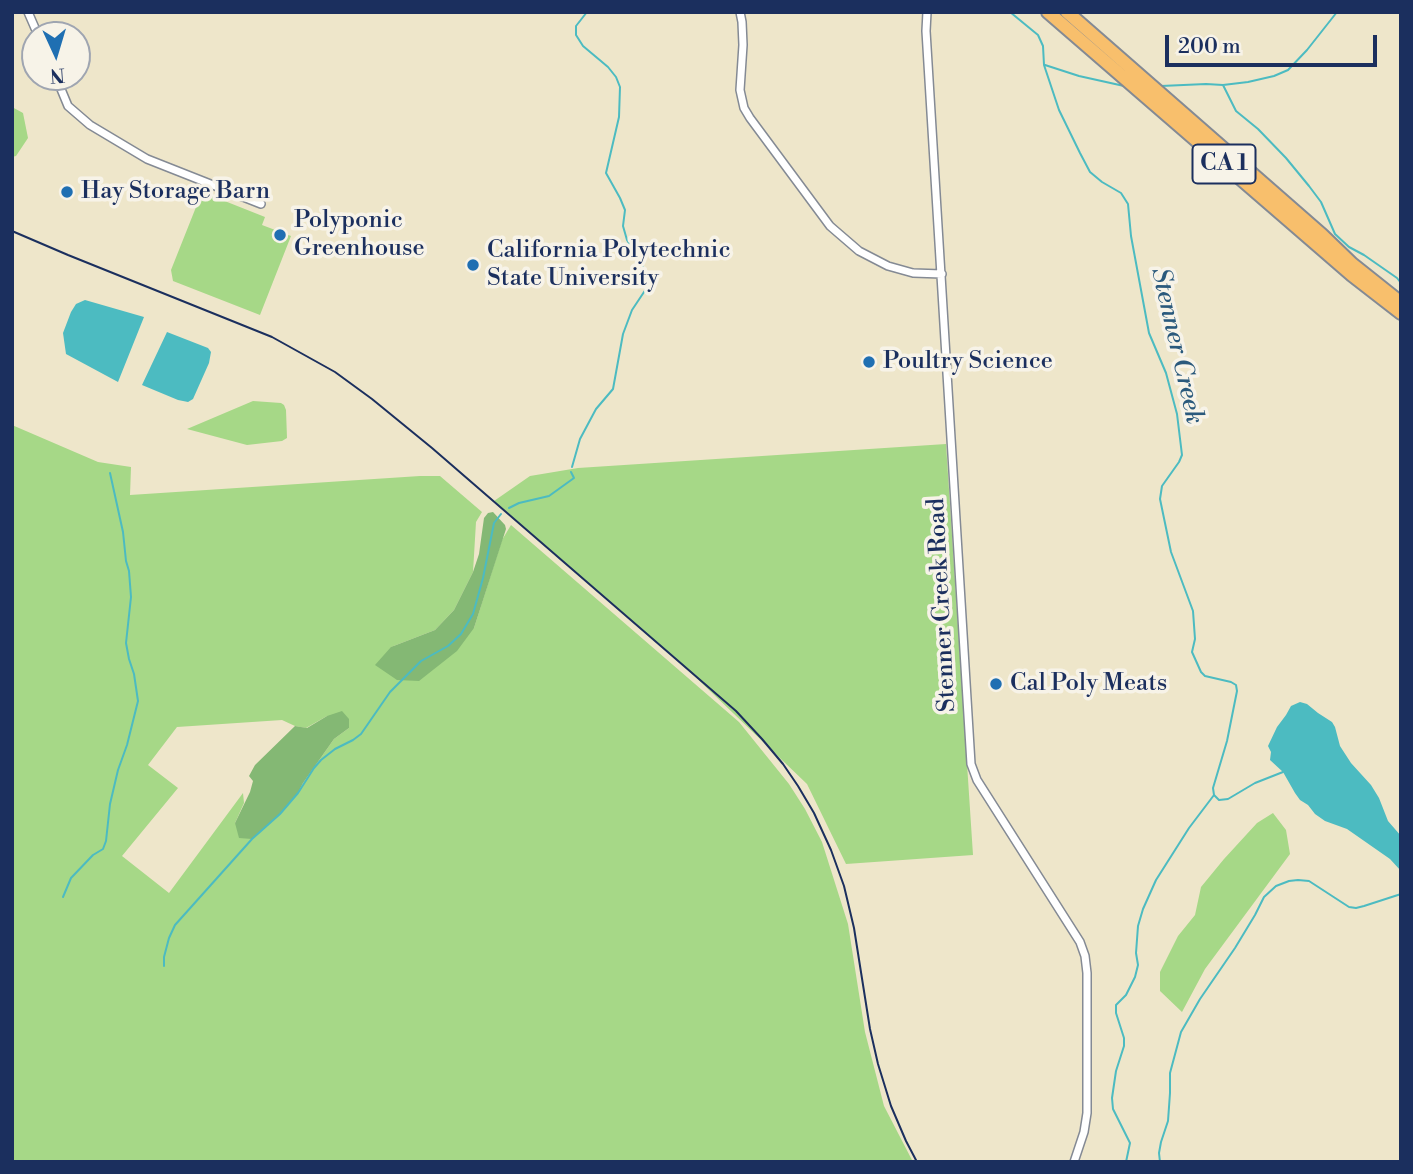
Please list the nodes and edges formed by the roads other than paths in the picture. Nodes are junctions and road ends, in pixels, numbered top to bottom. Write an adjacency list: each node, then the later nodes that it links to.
1 (740, 12): 7 (street)
2 (927, 12): 7 (street, Stenner Creek Road)
3 (1048, 12): 9 (highway, CA 1)
4 (1067, 12): 8 (highway, CA 1)
5 (62, 91): 6 (street)
6 (261, 204)
7 (942, 274): 10 (street, Stenner Creek Road)
8 (1401, 303)
9 (1401, 313)
10 (1074, 1162)

